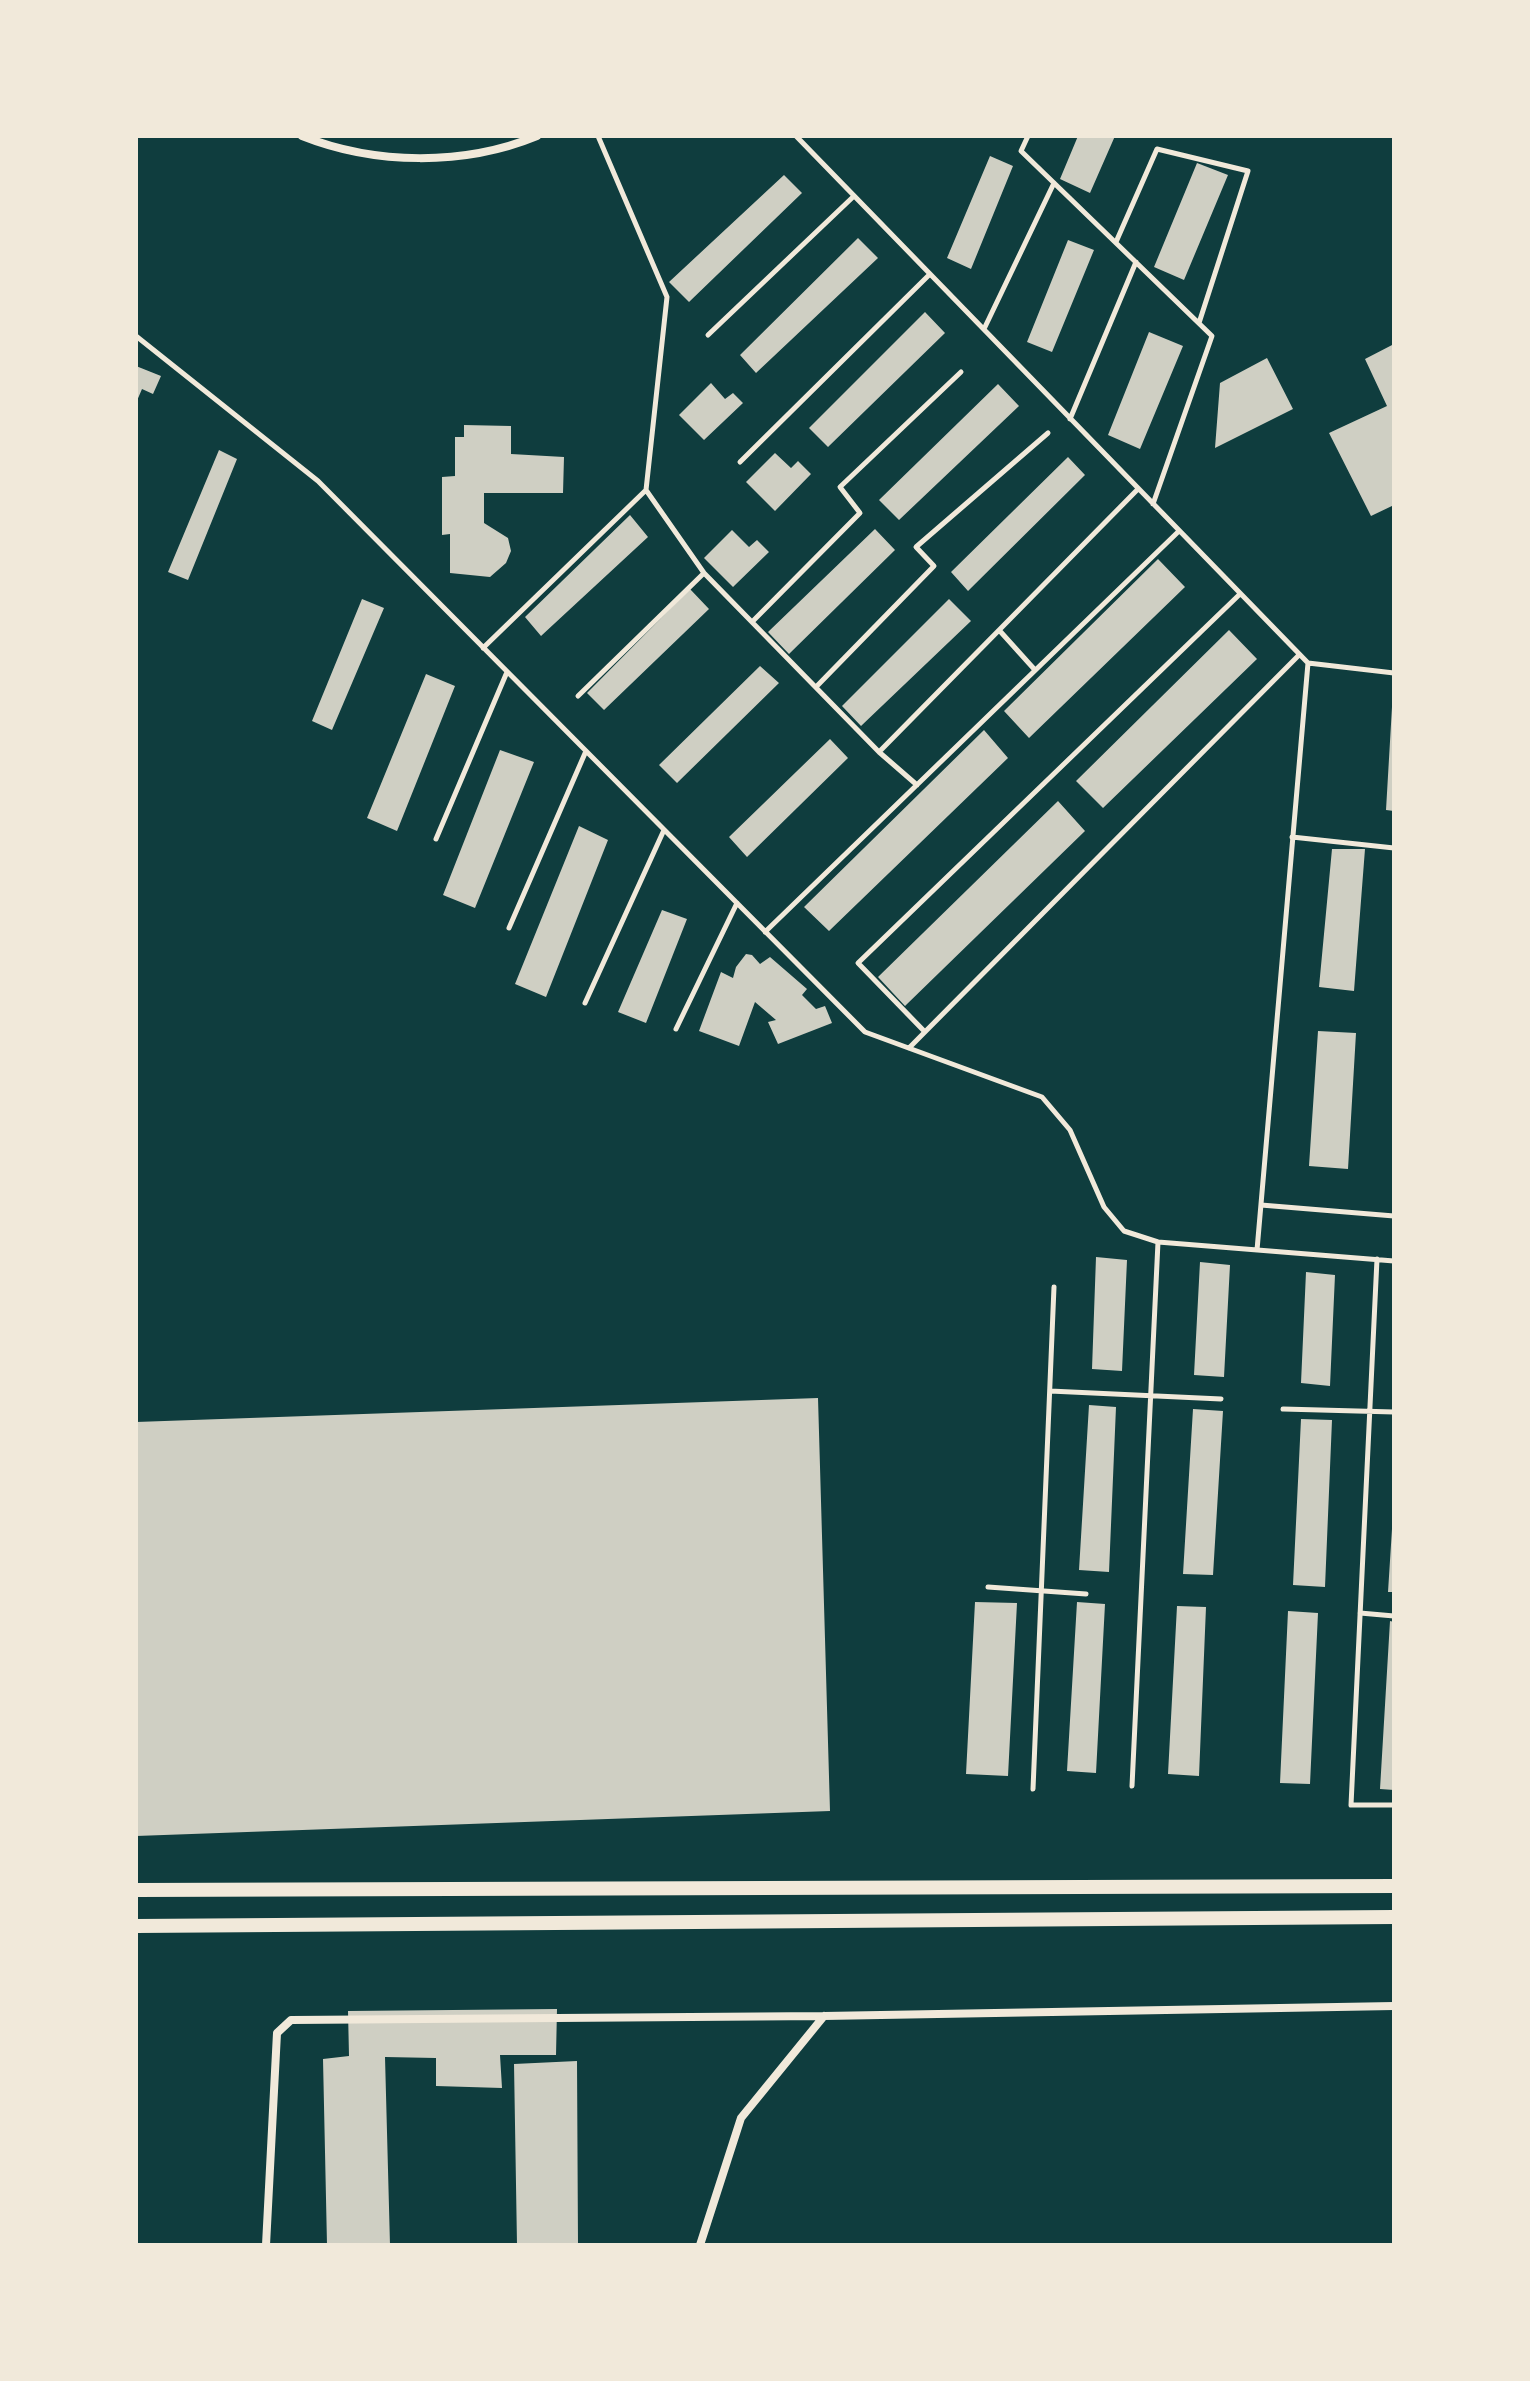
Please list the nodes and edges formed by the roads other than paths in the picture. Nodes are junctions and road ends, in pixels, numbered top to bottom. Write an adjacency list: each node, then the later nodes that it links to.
1 (302, 136): 2 (street)
2 (537, 136)
3 (598, 136): 20 (lane)
4 (796, 136): 7 (lane)
5 (1028, 136): 6 (lane)
6 (1054, 183): 8 (lane); 12 (lane)
7 (854, 196): 10 (lane); 13 (lane)
8 (1116, 243): 9 (lane); 11 (lane)
9 (1136, 262): 11 (lane); 16 (lane)
10 (930, 274): 12 (lane); 18 (lane)
11 (1199, 323): 21 (lane)
12 (984, 329): 16 (lane)
13 (708, 335)
14 (136, 336): 27 (lane)
15 (961, 372): 25 (lane)
16 (1070, 419): 19 (lane)
17 (1048, 433): 33 (lane)
18 (740, 462)
19 (1138, 489): 21 (lane); 26 (lane)
20 (646, 490): 23 (lane); 27 (lane)
21 (1153, 504): 22 (lane)
22 (1179, 531): 24 (lane); 30 (lane)
23 (704, 573): 25 (lane); 34 (lane)
24 (1240, 594): 28 (lane); 47 (lane)
25 (752, 622): 33 (lane)
26 (999, 630): 30 (lane); 36 (lane)
27 (483, 648): 31 (lane)
28 (1299, 655): 29 (lane); 47 (lane)
29 (1308, 663): 32 (lane); 39 (lane)
30 (1035, 670): 37 (lane)
31 (507, 672): 35 (lane); 40 (lane)
32 (1394, 673)
33 (816, 687): 36 (lane)
34 (578, 696)
35 (586, 751): 38 (lane); 43 (lane)
36 (879, 752): 37 (lane)
37 (917, 785): 44 (lane)
38 (664, 830): 42 (lane); 45 (lane)
39 (1292, 837): 41 (lane); 49 (lane)
40 (436, 839)
41 (1394, 848)
42 (737, 903): 44 (lane); 46 (lane)
43 (509, 928)
44 (765, 932): 48 (lane)
45 (585, 1003)
46 (676, 1029)
47 (925, 1032): 48 (lane)
48 (909, 1048): 51 (lane)
49 (1261, 1205): 50 (lane); 52 (lane)
50 (1394, 1216)
51 (1158, 1242): 52 (lane); 57 (lane)
52 (1257, 1250): 53 (lane)
53 (1377, 1259): 54 (lane); 60 (lane)
54 (1394, 1261)
55 (1054, 1287): 56 (lane)
56 (1050, 1391): 57 (lane); 63 (lane)
57 (1151, 1396): 58 (lane); 67 (lane)
58 (1221, 1399)
59 (1283, 1409): 60 (lane)
60 (1370, 1411): 61 (lane); 65 (lane)
61 (1394, 1412)
62 (988, 1587): 63 (lane)
63 (1041, 1591): 64 (lane); 68 (lane)
64 (1086, 1594)
65 (1360, 1613): 66 (lane); 69 (lane)
66 (1394, 1616)
67 (1132, 1786)
68 (1033, 1789)
69 (1394, 1805)
70 (1394, 1886): 71 (main road)
71 (136, 1890)
72 (1394, 1917): 73 (main road)
73 (136, 1926)
74 (1394, 2006): 75 (street)
75 (824, 2016): 76 (street); 77 (street)
76 (266, 2245)
77 (700, 2245)

